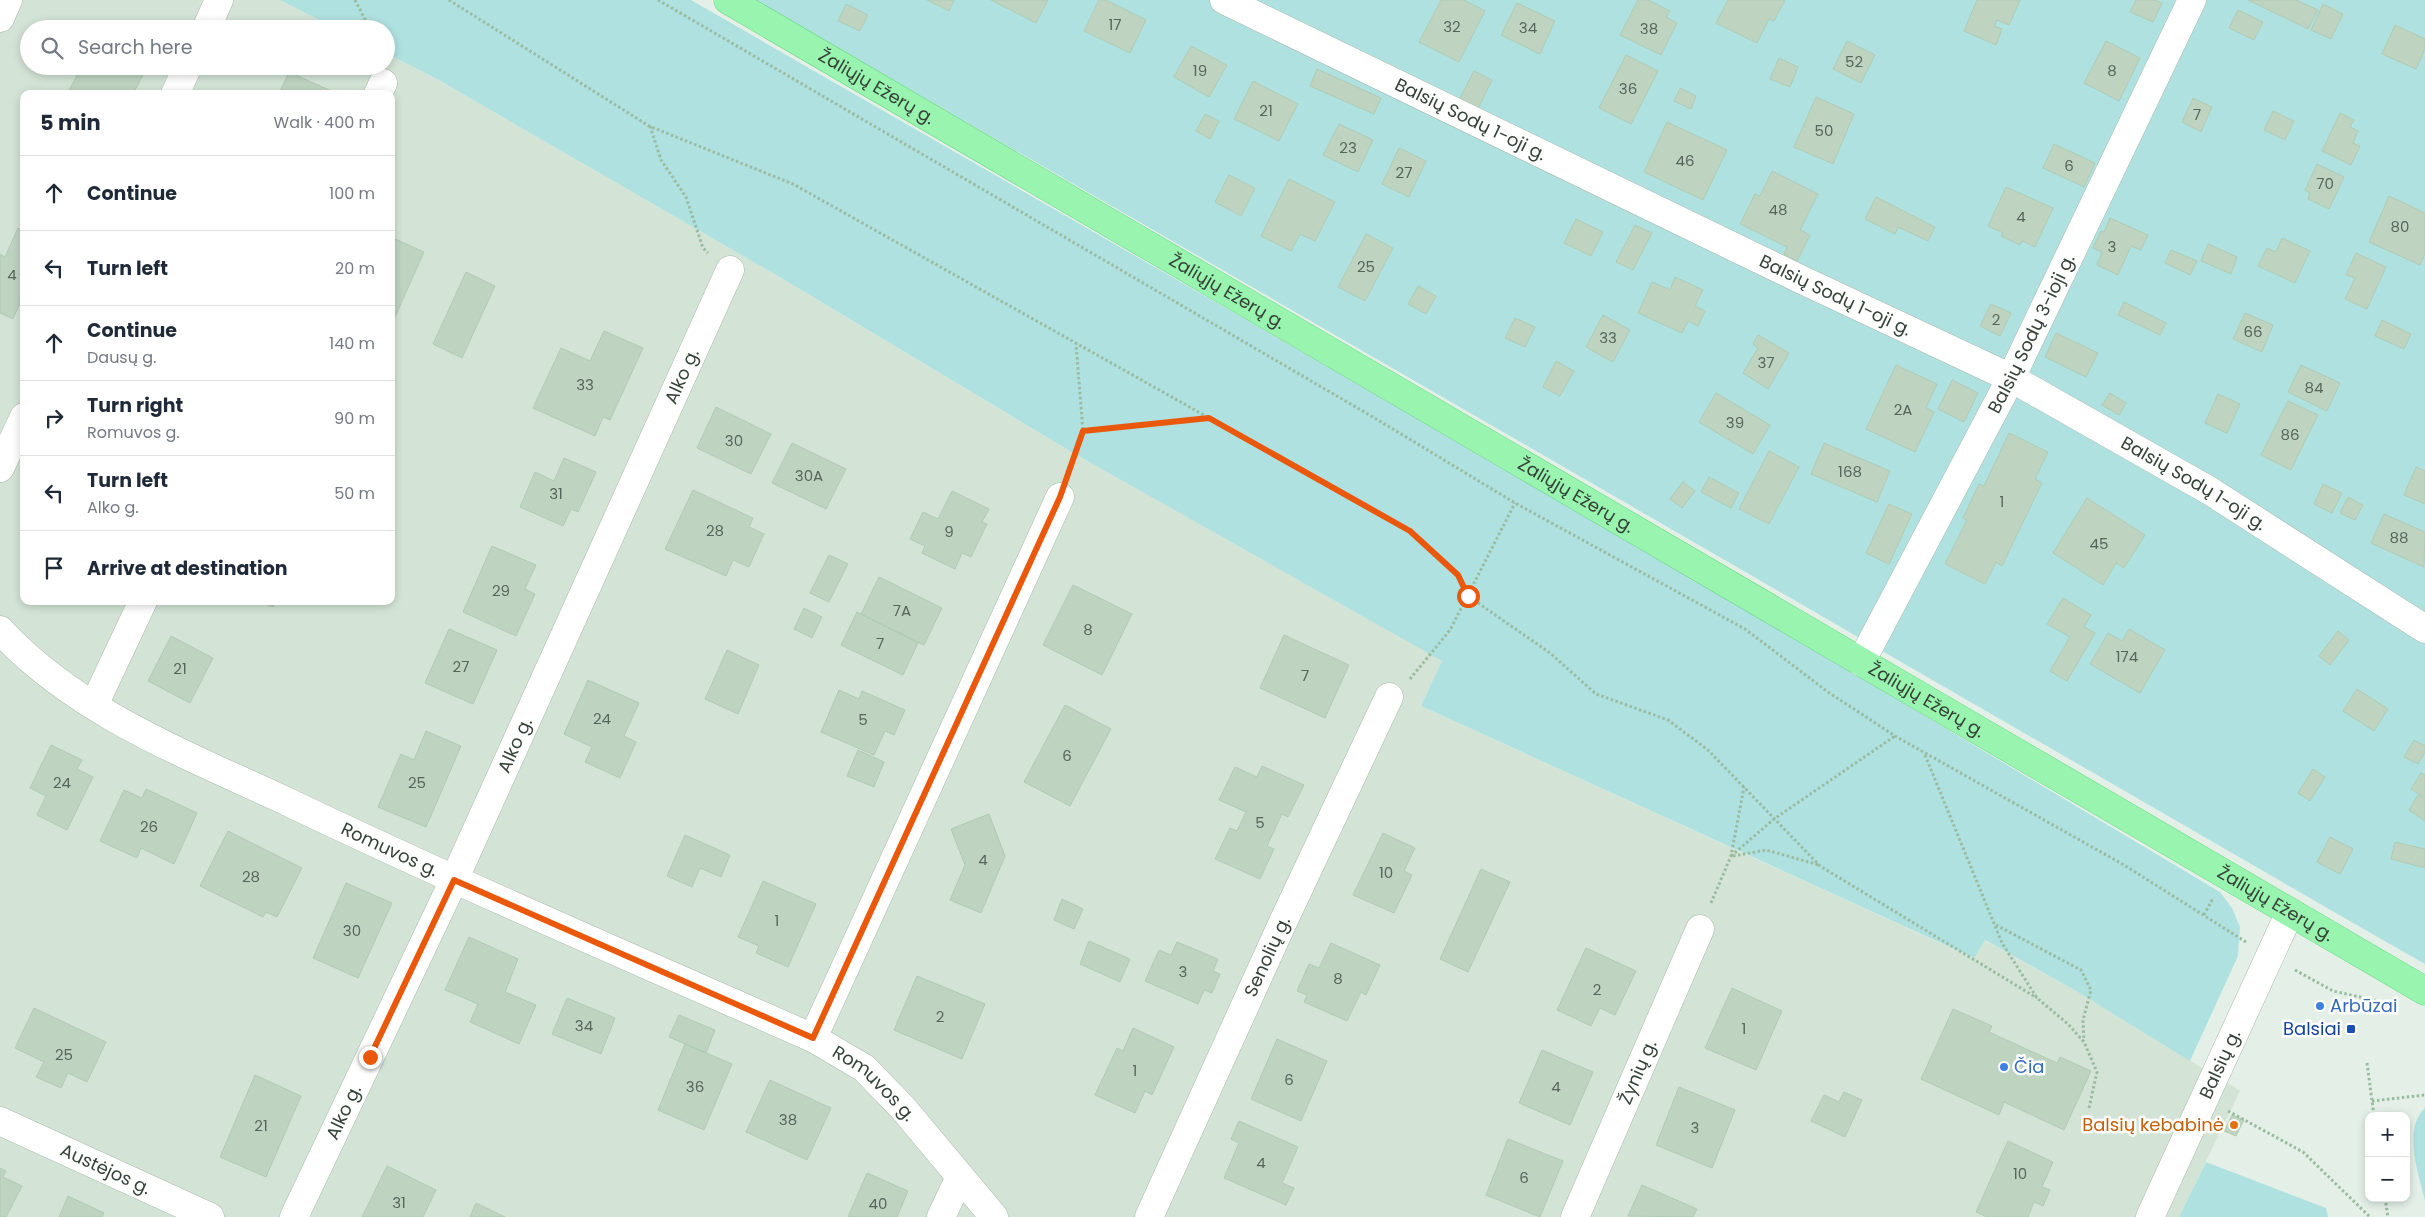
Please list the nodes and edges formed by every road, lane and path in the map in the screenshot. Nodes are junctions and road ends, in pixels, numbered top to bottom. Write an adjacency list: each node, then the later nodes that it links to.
1 (8, 0): 9 (street)
2 (219, 0): 10 (street)
3 (355, 0): 11 (path)
4 (449, 0): 14 (path)
5 (658, 0): 23 (path)
6 (728, 0): 28 (main road, Žaliųjų Ežerų g.)
7 (1224, 0): 17 (street, Balsių Sodų 1-oji g.)
8 (2192, 0): 17 (street, Balsių Sodų 3-ioji g.)
9 (0, 18)
10 (210, 20)
11 (365, 20)
12 (184, 75): 13 (street)
13 (177, 90)
14 (649, 126): 15 (path); 16 (path)
15 (730, 270): 37 (street, Alko g.)
16 (1076, 343): 18 (path); 20 (path)
17 (2011, 378): 26 (street, Balsių Sodų 1-oji g.); 28 (street, Balsių Sodų 3-ioji g.)
18 (1209, 418): 20 (path); 24 (path)
19 (20, 426): 21 (street)
20 (1083, 431): 22 (path)
21 (0, 468)
22 (1060, 497): 45 (street)
23 (1514, 503): 24 (path); 31 (path)
24 (1468, 596): 29 (path); 33 (path)
25 (141, 605): 30 (street)
26 (2425, 629)
27 (0, 630): 30 (street, Romuvos g.)
28 (1861, 662): 38 (main road, Žaliųjų Ežerų g.)
29 (1389, 697): 60 (street, Senolių g.)
30 (94, 706): 37 (street, Romuvos g.)
31 (1895, 736): 32 (path); 34 (path)
32 (1924, 754): 39 (path); 41 (path)
33 (1744, 787): 34 (path); 35 (path)
34 (1774, 819): 35 (path); 36 (path)
35 (1732, 856): 36 (path); 40 (path)
36 (1820, 866): 43 (path)
37 (454, 880): 45 (street, Romuvos g.); 57 (street, Alko g.)
38 (2290, 912): 41 (street, Balsių g.); 42 (main road, Žaliųjų Ežerų g.)
39 (1994, 924): 43 (path); 46 (path)
40 (1700, 929): 61 (street, Žynių g.)
41 (2270, 957): 44 (path); 49 (street, Balsių g.)
42 (2425, 990)
43 (2037, 998): 46 (path)
44 (2393, 1004)
45 (813, 1038): 54 (street, Romuvos g.)
46 (2084, 1042): 51 (path)
47 (2367, 1063): 50 (path)
48 (2425, 1095): 50 (path)
49 (2205, 1099): 62 (street, Balsių g.); 63 (path)
50 (2372, 1101): 52 (path)
51 (2089, 1108)
52 (2373, 1112)
53 (0, 1121): 56 (street, Austėjos g.)
54 (960, 1177): 58 (street); 59 (street, Romuvos g.)
55 (2386, 1202): 64 (path)
56 (210, 1217)
57 (294, 1217)
58 (941, 1217)
59 (994, 1217)
60 (1150, 1217)
61 (1575, 1217)
62 (2150, 1217)
63 (2370, 1217)
64 (2388, 1217)

